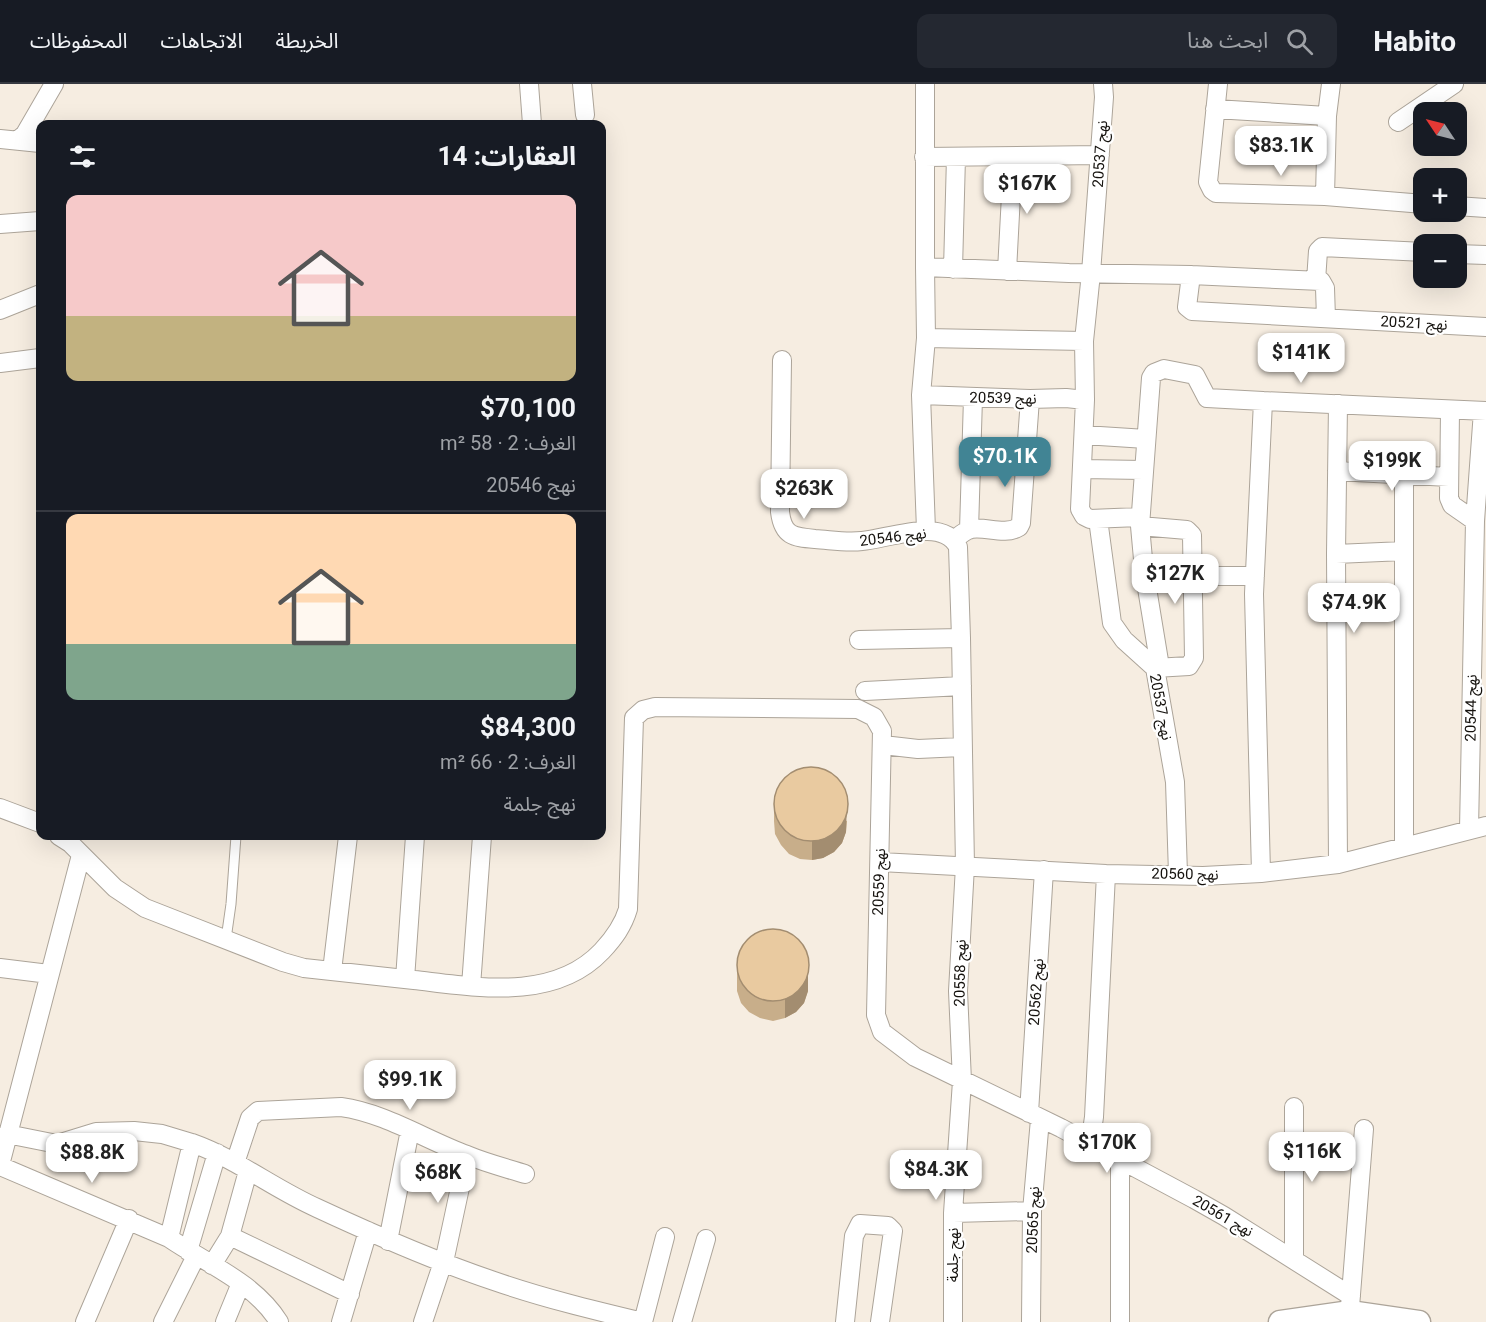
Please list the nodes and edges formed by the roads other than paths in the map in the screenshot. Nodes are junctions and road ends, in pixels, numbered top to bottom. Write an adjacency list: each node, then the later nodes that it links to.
1 (54, 84): 14 (street)
2 (529, 84): 12 (street)
3 (582, 84): 10 (street)
4 (925, 84): 17 (street)
5 (1218, 84): 9 (street)
6 (1331, 84): 11 (street)
7 (1454, 84): 13 (street)
8 (1104, 91): 16 (street, نهج 20537)
9 (1215, 109): 11 (street); 20 (street)
10 (585, 115)
11 (1327, 116): 20 (street)
12 (532, 120)
13 (1398, 122)
14 (9, 140): 15 (street)
15 (36, 143)
16 (1100, 155): 19 (street); 32 (street, نهج 20537)
17 (924, 157): 18 (street); 29 (street)
18 (956, 157): 19 (street); 30 (street)
19 (1013, 158): 31 (street)
20 (1325, 196): 21 (street)
21 (1413, 203)
22 (1467, 207): 23 (street)
23 (1486, 208)
24 (36, 221): 25 (street)
25 (0, 224)
26 (1413, 251): 34 (street)
27 (1467, 254): 28 (street)
28 (1486, 255)
29 (925, 267): 30 (street); 39 (street)
30 (953, 269): 31 (street)
31 (1007, 271): 32 (street)
32 (1091, 273): 33 (street); 40 (street, نهج 20537)
33 (1191, 275): 34 (street); 37 (street, نهج 20521)
34 (1316, 281): 37 (street)
35 (36, 296): 36 (street)
36 (0, 310)
37 (1326, 318): 38 (street, نهج 20521)
38 (1486, 327)
39 (926, 338): 40 (street); 44 (street)
40 (1084, 341): 45 (street, نهج 20537)
41 (36, 358): 43 (street)
42 (782, 360): 62 (street, نهج 20546)
43 (0, 363)
44 (921, 395): 46 (street, نهج 20539); 62 (street)
45 (1085, 395): 47 (street, نهج 20539); 52 (street, نهج 20537)
46 (974, 398): 47 (street, نهج 20539); 63 (street)
47 (1030, 399): 63 (street, نهج 20546)
48 (1263, 401): 49 (street); 53 (street); 67 (street)
49 (1338, 404): 50 (street); 56 (street)
50 (1450, 410): 51 (street); 58 (street)
51 (1485, 411): 60 (street, نهج 20544)
52 (1084, 435): 53 (street); 54 (street, نهج 20537)
53 (1146, 439): 55 (street)
54 (1082, 469): 55 (street); 59 (street, نهج 20537)
55 (1143, 470): 61 (street)
56 (1337, 471): 57 (street); 65 (street)
57 (1404, 475): 58 (street); 64 (street)
58 (1449, 477): 60 (street)
59 (1098, 519): 61 (street); 70 (street, نهج 20537)
60 (1472, 519): 77 (street, نهج 20544)
61 (1140, 522): 66 (street); 70 (street)
62 (926, 530): 63 (street, نهج 20546)
63 (961, 535): 68 (street)
64 (1404, 551): 65 (street); 83 (street)
65 (1336, 554): 86 (street)
66 (1192, 576): 67 (street); 70 (street)
67 (1255, 576): 89 (street)
68 (962, 638): 69 (street); 71 (street)
69 (859, 640)
70 (1157, 668): 90 (street, نهج 20537)
71 (962, 686): 72 (street); 74 (street)
72 (865, 690)
73 (882, 738): 74 (street); 85 (street, نهج 20559); 97 (street)
74 (962, 747): 87 (street)
75 (0, 808): 76 (street)
76 (36, 822)
77 (1477, 828): 83 (street, نهج 20560)
78 (65, 840): 84 (street)
79 (236, 840): 92 (lane)
80 (348, 840): 94 (street)
81 (415, 840): 96 (street)
82 (483, 840): 97 (street)
83 (1404, 847): 86 (street, نهج 20560)
84 (81, 855): 92 (street); 95 (street)
85 (879, 862): 87 (street, نهج 20560); 98 (street, نهج 20559)
86 (1338, 864): 89 (street, نهج 20560)
87 (965, 866): 88 (street, نهج 20560); 99 (street, نهج 20558)
88 (1044, 870): 91 (street, نهج 20560); 101 (street, نهج 20562)
89 (1261, 873): 90 (street, نهج 20560)
90 (1178, 874): 91 (street, نهج 20560)
91 (1106, 878): 106 (street)
92 (226, 939): 94 (street)
93 (0, 968): 95 (street)
94 (332, 971): 96 (street)
95 (49, 974): 104 (street)
96 (405, 979): 97 (street)
97 (471, 986)
98 (882, 1032): 99 (street, نهج 20561)
99 (962, 1081): 101 (street, نهج 20561); 114 (street, نهج جلمة)
100 (1293, 1107): 123 (street)
101 (1034, 1116): 106 (street, نهج 20561); 113 (street, نهج 20565)
102 (1364, 1129): 127 (street)
103 (410, 1130): 108 (street); 111 (street); 121 (street)
104 (4, 1142): 105 (street); 110 (street)
105 (192, 1143): 107 (street); 118 (street)
106 (1090, 1144): 109 (street, نهج 20561)
107 (217, 1153): 111 (street); 122 (street)
108 (467, 1155): 112 (street); 124 (street)
109 (1120, 1161): 123 (street, نهج 20561); 140 (street)
110 (0, 1165): 115 (street)
111 (241, 1167): 116 (street); 117 (street)
112 (525, 1174)
113 (1032, 1211): 114 (street); 139 (street, نهج 20565)
114 (953, 1212): 138 (street, نهج جلمة)
115 (129, 1219): 118 (street); 129 (street)
116 (368, 1231): 121 (street); 126 (street)
117 (230, 1236): 122 (street); 126 (street)
118 (169, 1238): 122 (street)
119 (665, 1238): 124 (street)
120 (706, 1239): 135 (street)
121 (388, 1241): 124 (street)
122 (198, 1257): 125 (street); 130 (street)
123 (1294, 1260): 127 (street, نهج 20561)
124 (443, 1262): 134 (street)
125 (241, 1283): 131 (street); 132 (street)
126 (350, 1294): 133 (street)
127 (1351, 1304): 128 (street); 141 (street)
128 (1388, 1319): 142 (street)
129 (85, 1322)
130 (163, 1322)
131 (225, 1322)
132 (279, 1322)
133 (341, 1322)
134 (423, 1322)
135 (682, 1322)
136 (845, 1322): 137 (street)
137 (880, 1322)
138 (953, 1322)
139 (1031, 1322)
140 (1120, 1322)
141 (1280, 1322)
142 (1419, 1322)

